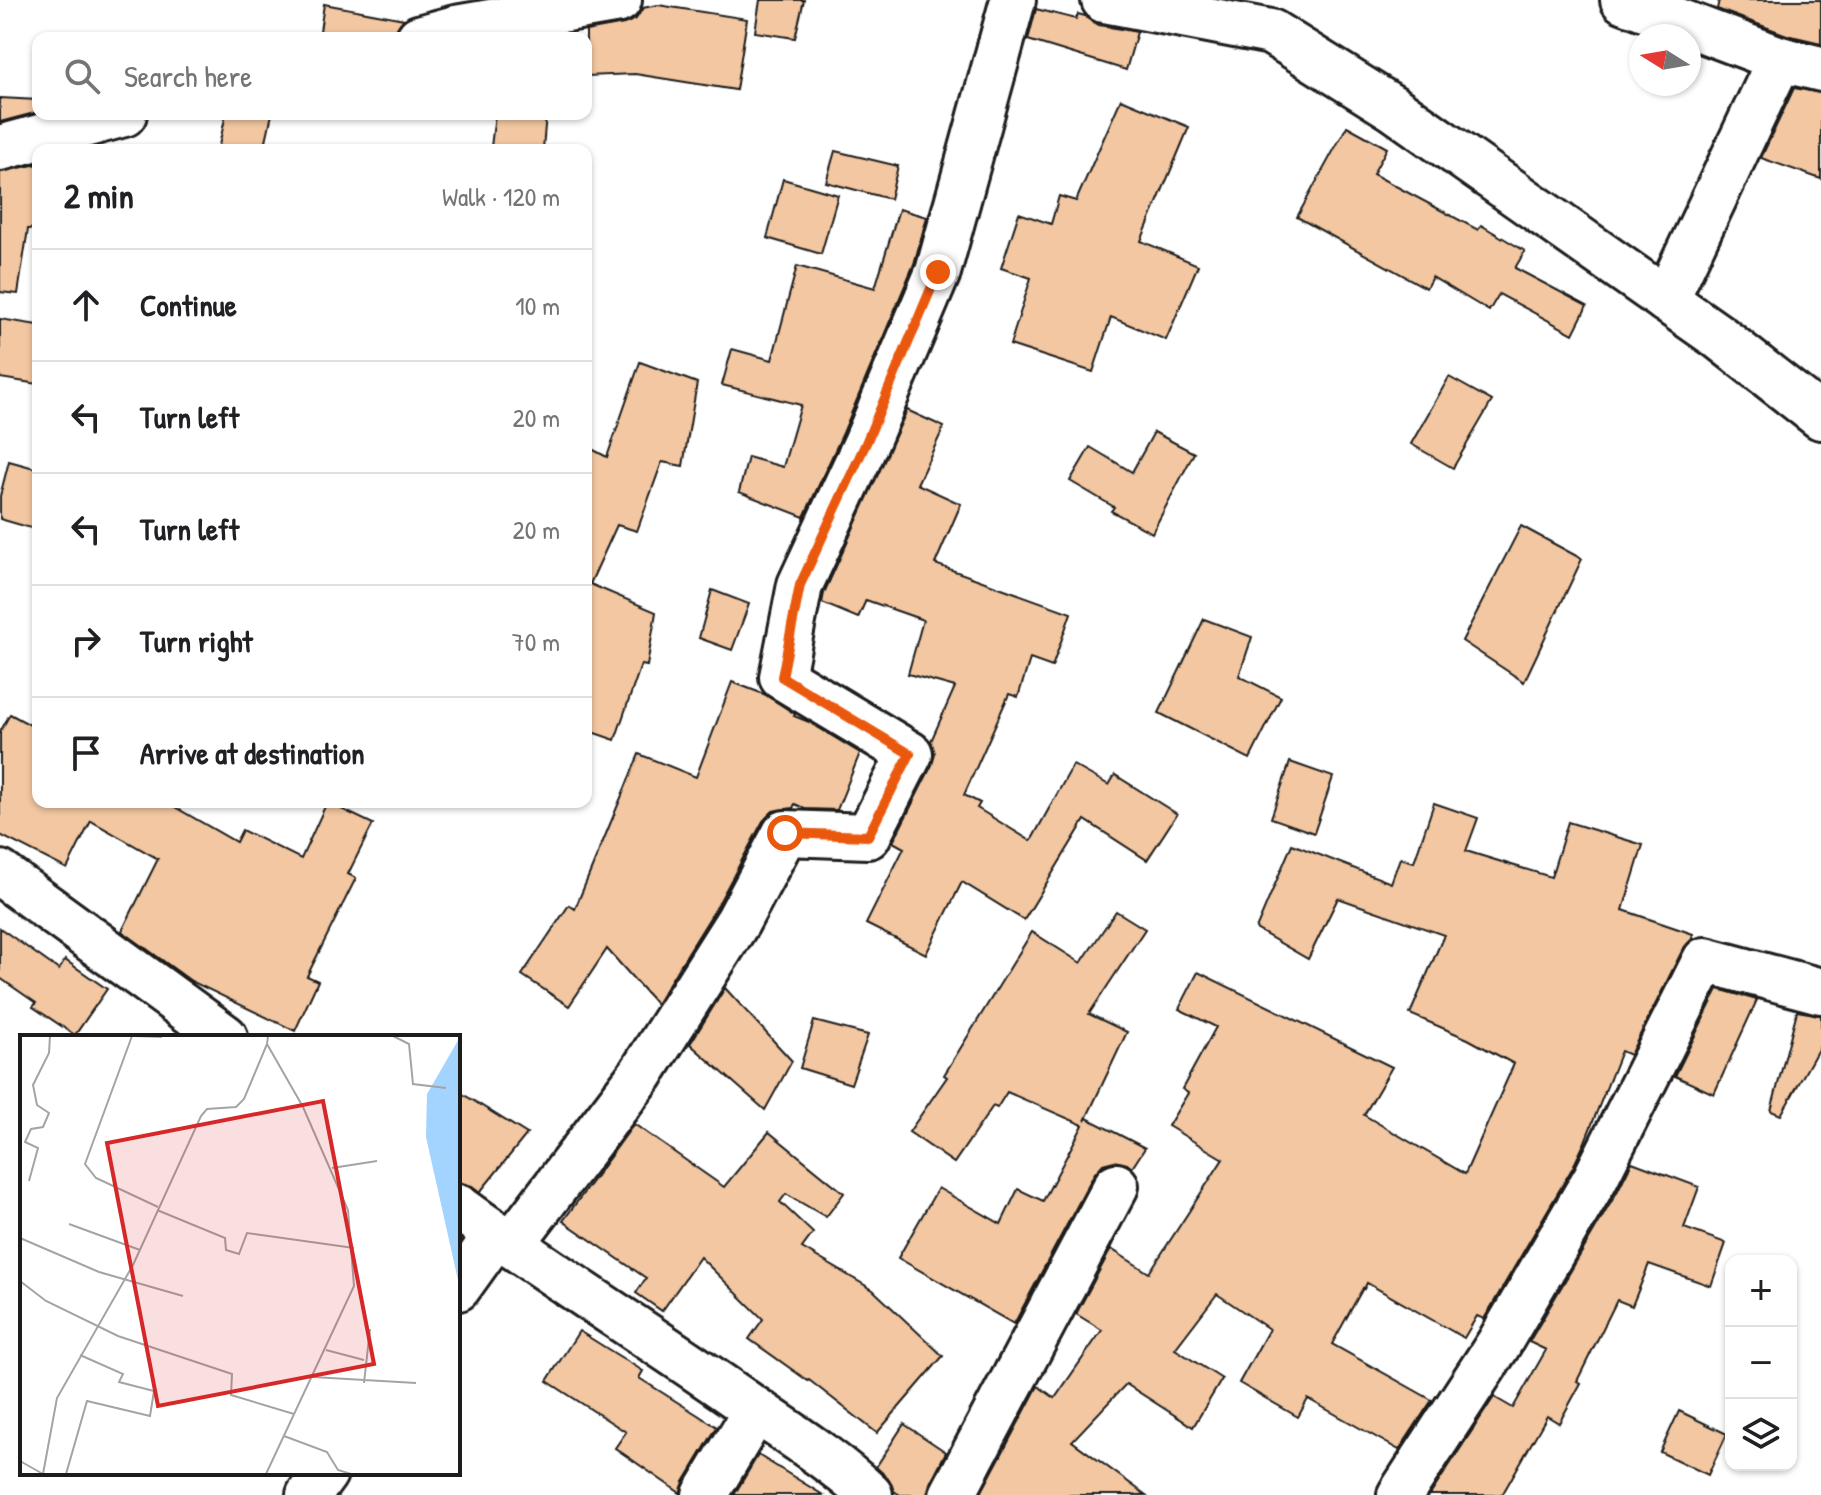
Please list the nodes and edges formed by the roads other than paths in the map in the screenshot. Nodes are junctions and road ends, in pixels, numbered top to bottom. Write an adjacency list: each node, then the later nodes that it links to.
1 (619, 0): 5 (street)
2 (1013, 0): 16 (street)
3 (1104, 0): 9 (street)
4 (1623, 0): 6 (street)
5 (444, 22)
6 (1800, 64): 9 (street)
7 (102, 120): 8 (street)
8 (0, 148)
9 (1666, 300): 10 (street)
10 (1821, 417)
11 (0, 873): 13 (street)
12 (1821, 991): 24 (street)
13 (222, 1035)
14 (1116, 1186): 23 (street)
15 (460, 1208): 16 (street)
16 (503, 1240): 17 (street); 18 (street)
17 (460, 1286)
18 (756, 1410): 21 (street); 22 (street)
19 (324, 1475): 20 (street)
20 (309, 1495)
21 (705, 1495)
22 (870, 1495)
23 (952, 1495)
24 (1400, 1495)

